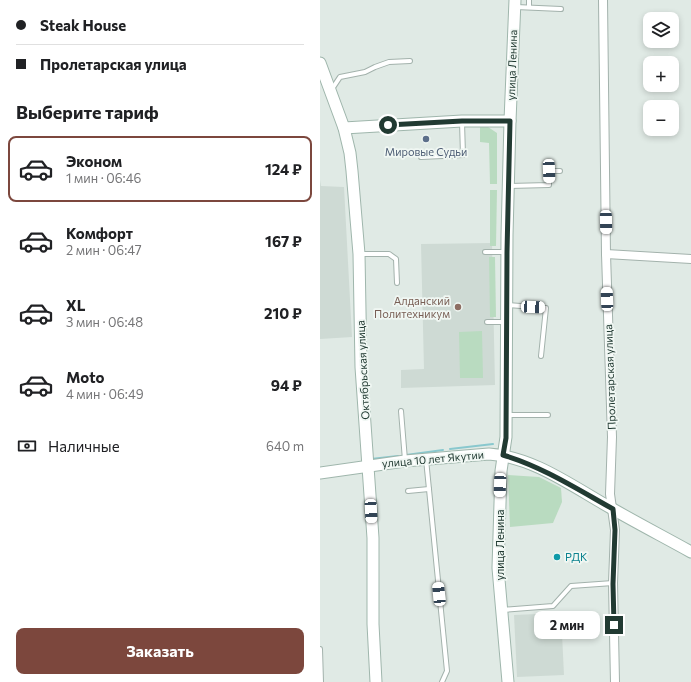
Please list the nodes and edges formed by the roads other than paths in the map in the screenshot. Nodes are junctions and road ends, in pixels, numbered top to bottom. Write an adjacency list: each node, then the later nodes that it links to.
1 (529, 0): 4 (lane)
2 (603, 0): 18 (street, Пролетарская улица)
3 (514, 3): 4 (lane); 10 (main road, улица Ленина)
4 (529, 7): 5 (lane)
5 (562, 8)
6 (410, 61): 8 (lane)
7 (320, 63): 8 (main road, Октябрьская улица)
8 (330, 91): 11 (main road, Октябрьская улица)
9 (462, 121): 10 (main road); 11 (main road); 12 (lane)
10 (510, 121): 14 (main road, улица Ленина)
11 (344, 128): 17 (main road, Октябрьская улица)
12 (421, 157)
13 (560, 171): 14 (lane)
14 (509, 186): 16 (main road, улица Ленина)
15 (485, 252): 16 (lane)
16 (507, 252): 21 (main road, улица Ленина)
17 (359, 254): 20 (lane); 31 (main road, Октябрьская улица)
18 (606, 254): 19 (street); 35 (street, Пролетарская улица)
19 (691, 259)
20 (397, 283)
21 (506, 305): 23 (main road, улица Ленина); 24 (lane)
22 (487, 322): 23 (lane)
23 (506, 322): 26 (main road, улица Ленина)
24 (541, 356)
25 (401, 411): 30 (lane)
26 (506, 414): 27 (lane); 28 (main road, улица Ленина)
27 (548, 415)
28 (503, 455): 29 (main road, улица 10 лет Якутии); 35 (main road, улица 10 лет Якутии); 38 (main road, улица Ленина)
29 (426, 459): 30 (main road, улица 10 лет Якутии); 33 (lane)
30 (405, 461): 31 (main road, улица 10 лет Якутии)
31 (369, 465): 32 (main road, улица 10 лет Якутии); 41 (main road, Октябрьская улица)
32 (320, 473)
33 (429, 489): 34 (lane); 42 (lane)
34 (408, 491)
35 (613, 509): 36 (main road, улица 10 лет Якутии); 37 (street, Пролетарская улица)
36 (691, 552)
37 (613, 584): 38 (lane); 44 (street, Пролетарская улица)
38 (502, 610): 43 (main road, улица Ленина)
39 (320, 649): 40 (lane)
40 (322, 682)
41 (376, 682)
42 (442, 682)
43 (508, 682)
44 (615, 682)

